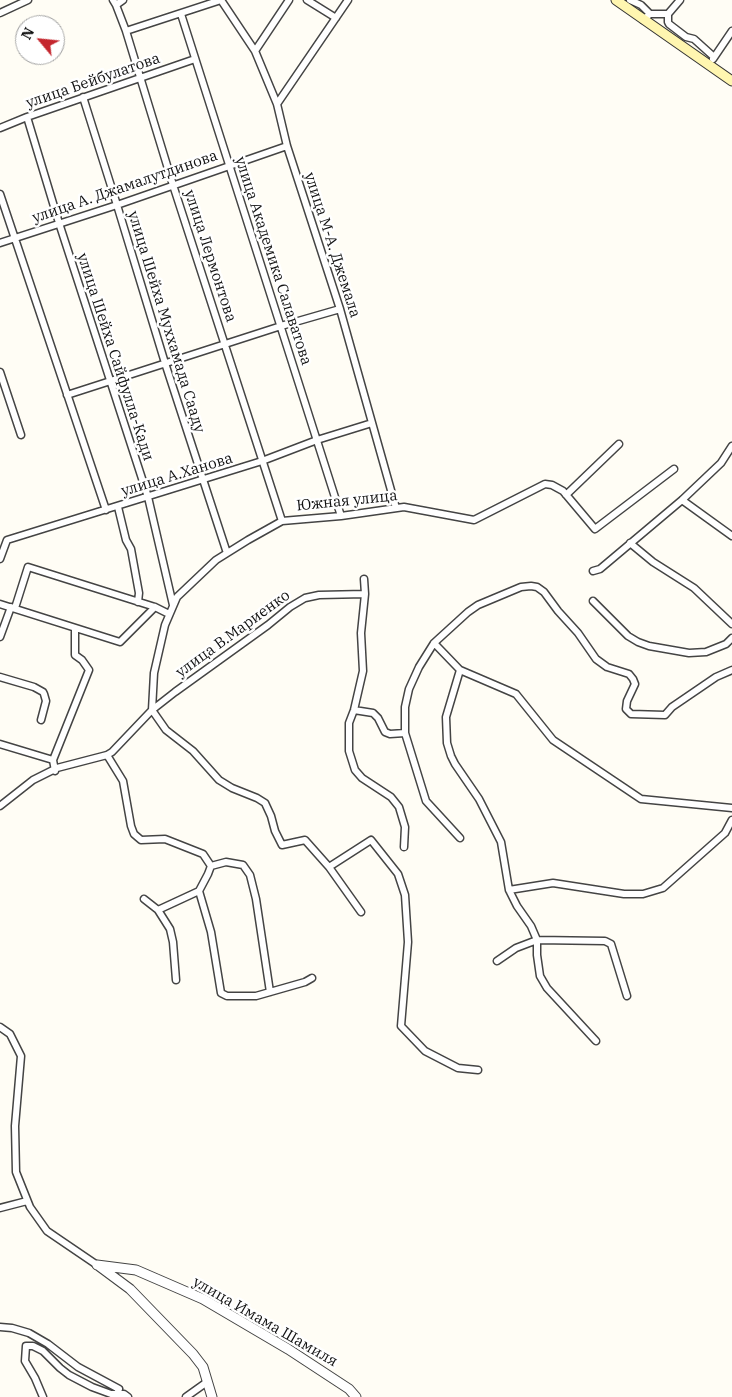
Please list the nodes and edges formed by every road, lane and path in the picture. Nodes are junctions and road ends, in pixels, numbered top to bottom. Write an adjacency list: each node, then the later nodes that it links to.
1 (28, 0): 11 (street)
2 (124, 0): 10 (street)
3 (221, 0): 12 (street); 18 (street, улица М-А. Джемала)
4 (289, 0): 18 (street)
5 (307, 0): 15 (street)
6 (348, 0): 15 (street)
7 (616, 0): 14 (main road)
8 (630, 0): 14 (street)
9 (680, 0): 13 (street)
10 (115, 3): 16 (street, улица Лермонтова)
11 (0, 13)
12 (181, 14): 16 (street); 20 (street, улица Академика Салаватова)
13 (668, 14): 14 (street); 19 (street)
14 (646, 17): 21 (main road)
15 (336, 18): 25 (street)
16 (126, 31): 22 (street, улица Лермонтова)
17 (732, 31): 19 (street)
18 (255, 51): 25 (street, улица М-А. Джемала)
19 (714, 57): 21 (street)
20 (195, 59): 22 (street, улица Бейбулатова); 29 (street, улица Академика Салаватова)
21 (708, 66): 23 (main road)
22 (140, 78): 24 (street, улица Бейбулатова); 30 (street, улица Лермонтова)
23 (732, 82)
24 (83, 97): 26 (street, улица Бейбулатова); 32 (street, улица Шейха Муххамада Сааду)
25 (277, 104): 28 (street, улица М-А. Джемала)
26 (27, 117): 27 (street, улица Бейбулатова); 33 (street, улица Шейха Сайфулла-Кади)
27 (0, 128)
28 (287, 146): 29 (street, улица А. Джамалутдинова); 36 (street, улица М-А. Джемала)
29 (229, 165): 30 (street, улица А. Джамалутдинова); 37 (street, улица Академика Салаватова)
30 (174, 185): 32 (street, улица А. Джамалутдинова); 38 (street, улица Лермонтова)
31 (0, 194): 34 (street)
32 (117, 205): 33 (street, улица А. Джамалутдинова); 39 (street, улица Шейха Муххамада Сааду)
33 (59, 223): 34 (street, улица А. Джамалутдинова); 41 (street, улица Шейха Сайфулла-Кади)
34 (14, 238): 35 (street, улица А. Джамалутдинова); 42 (street)
35 (0, 243)
36 (340, 309): 37 (street); 43 (street, улица М-А. Джемала)
37 (281, 326): 38 (street); 45 (street, улица Академика Салаватова)
38 (224, 344): 39 (street); 48 (street, улица Лермонтова)
39 (165, 363): 41 (street); 50 (street, улица Шейха Муххамада Сааду)
40 (0, 372): 44 (street)
41 (110, 381): 42 (street); 52 (street, улица Шейха Сайфулла-Кади)
42 (67, 395): 56 (street)
43 (372, 423): 45 (street, улица А.Ханова); 55 (street, улица М-А. Джемала)
44 (21, 435)
45 (317, 440): 48 (street, улица А.Ханова); 57 (street, улица Академика Салаватова)
46 (619, 444): 51 (street)
47 (732, 446): 53 (street)
48 (262, 461): 50 (street, улица А.Ханова); 58 (street, улица Лермонтова)
49 (674, 469): 51 (street, Южная улица)
50 (203, 480): 52 (street, улица А.Ханова); 61 (street, улица Шейха Муххамада Сааду)
51 (566, 495): 55 (street, Южная улица)
52 (148, 497): 54 (street, улица А.Ханова); 69 (street, улица Шейха Сайфулла-Кади)
53 (682, 500): 59 (street); 60 (street)
54 (118, 506): 56 (street, улица А.Ханова); 67 (street)
55 (396, 508): 57 (street, Южная улица)
56 (106, 510): 62 (street, улица А.Ханова)
57 (341, 516): 58 (street, Южная улица)
58 (282, 521): 61 (street, Южная улица)
59 (732, 536)
60 (630, 543): 63 (street); 73 (street)
61 (227, 553): 69 (street, Южная улица)
62 (0, 559)
63 (593, 571)
64 (364, 579): 65 (street)
65 (365, 594): 81 (street, улица В.Мариенко); 82 (street)
66 (594, 601): 76 (street)
67 (138, 602): 70 (street); 71 (street)
68 (0, 604): 71 (street)
69 (173, 606): 72 (street, Южная улица)
70 (155, 607): 72 (street); 74 (street)
71 (13, 608): 74 (street); 75 (street)
72 (169, 614): 81 (street, Южная улица)
73 (732, 624)
74 (76, 628): 87 (street)
75 (0, 637)
76 (732, 638)
77 (434, 643): 78 (street); 79 (street); 84 (street)
78 (460, 670): 90 (street); 96 (street)
79 (732, 670)
80 (0, 677): 83 (street)
81 (152, 710): 86 (street, улица В.Мариенко); 95 (street)
82 (354, 710): 84 (street); 93 (street)
83 (42, 720)
84 (405, 733): 92 (street)
85 (0, 744): 87 (street)
86 (107, 755): 88 (street); 94 (street)
87 (53, 760): 88 (street)
88 (55, 770): 89 (street)
89 (0, 806)
90 (732, 808)
91 (732, 820): 96 (street)
92 (460, 838)
93 (404, 847)
94 (211, 866): 97 (street); 105 (street)
95 (329, 867): 100 (street); 109 (street)
96 (509, 890): 101 (street)
97 (199, 891): 99 (street); 105 (street)
98 (144, 898): 99 (street)
99 (158, 910): 104 (street)
100 (361, 912)
101 (537, 940): 102 (street); 106 (street); 108 (street)
102 (497, 961)
103 (312, 978): 105 (street)
104 (176, 980)
105 (270, 992)
106 (627, 996)
107 (0, 1028): 110 (street)
108 (596, 1041)
109 (478, 1070)
110 (27, 1201): 111 (street); 112 (street)
111 (0, 1208)
112 (97, 1265): 114 (street); 120 (street, улица Имама Шамиля)
113 (0, 1327): 115 (street)
114 (207, 1382): 118 (street); 119 (street)
115 (117, 1394): 116 (street); 117 (street)
116 (43, 1397)
117 (128, 1397)
118 (186, 1397)
119 (212, 1397)
120 (356, 1397)

